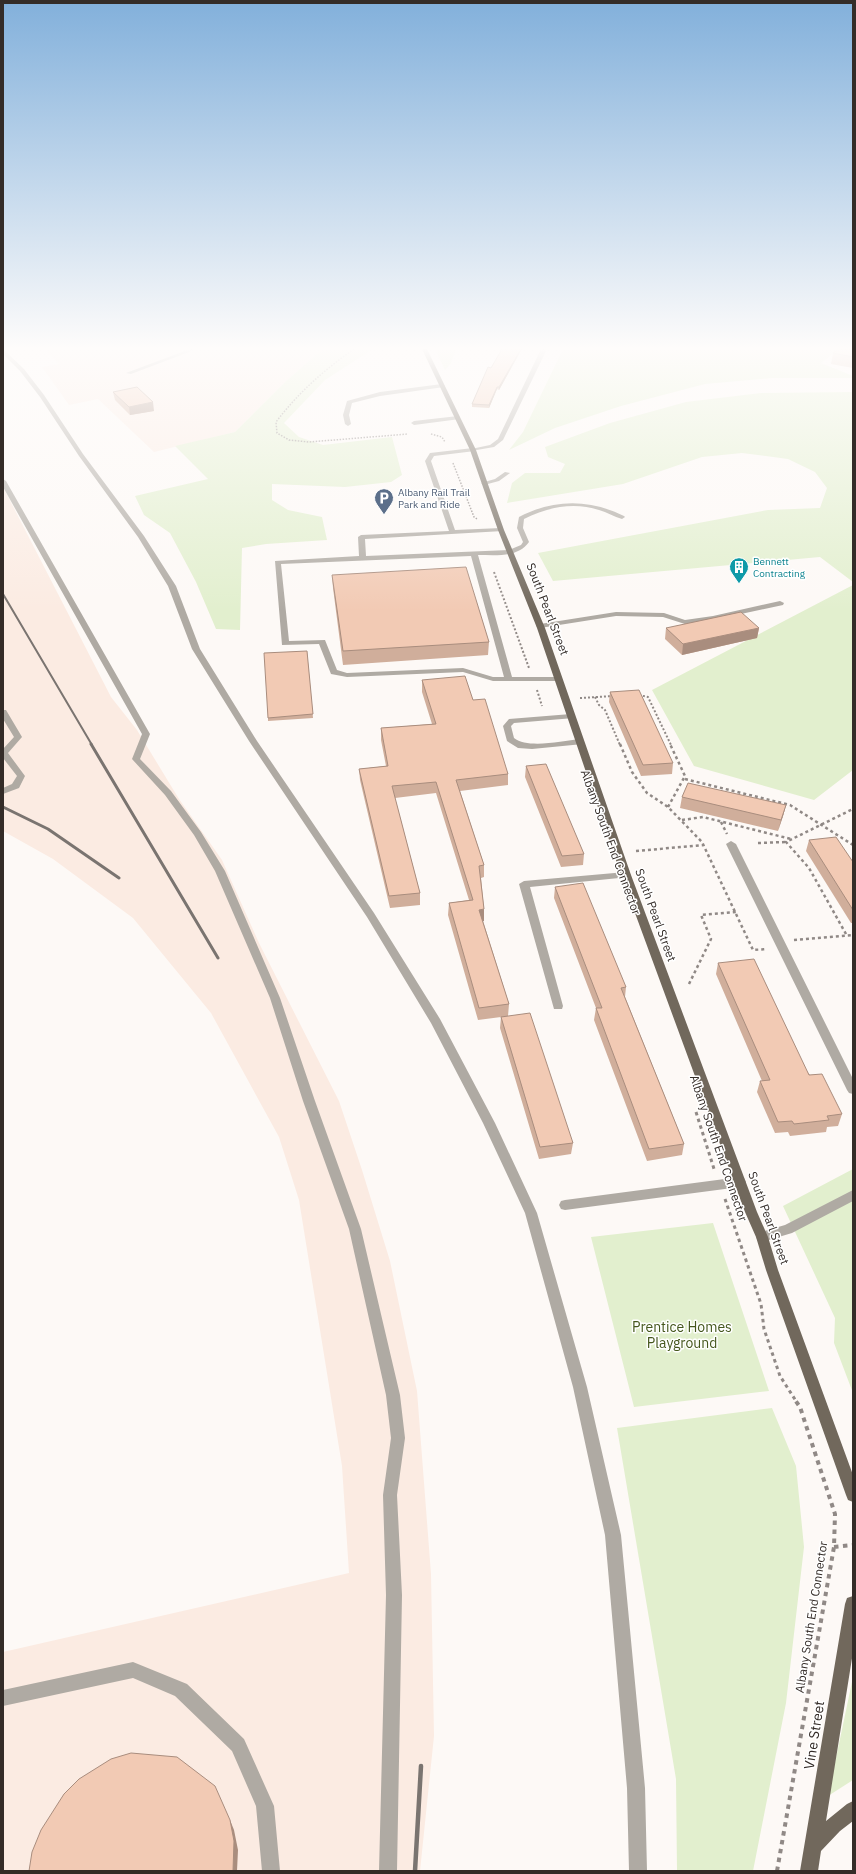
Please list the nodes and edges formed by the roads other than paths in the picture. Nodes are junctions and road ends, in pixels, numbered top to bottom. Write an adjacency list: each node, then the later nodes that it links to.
1 (69, 436): 38 (street)
2 (467, 436): 4 (main road, South Pearl Street)
3 (502, 436): 4 (street)
4 (473, 450): 7 (main road, South Pearl Street); 10 (street)
5 (506, 473): 7 (street)
6 (3, 481): 37 (street)
7 (484, 483): 9 (main road, South Pearl Street)
8 (622, 517): 11 (street)
9 (501, 530): 10 (street); 11 (main road, South Pearl Street)
10 (453, 533): 13 (street)
11 (510, 552): 12 (street); 15 (main road, South Pearl Street)
12 (474, 553): 13 (street); 16 (street)
13 (363, 558): 16 (street)
14 (780, 603): 15 (street)
15 (540, 626): 17 (main road, South Pearl Street)
16 (509, 679): 17 (street)
17 (558, 679): 19 (main road, South Pearl Street)
18 (3, 712): 21 (street)
19 (571, 716): 20 (main road, South Pearl Street); 20 (street)
20 (580, 742): 24 (main road, South Pearl Street)
21 (3, 752): 22 (street)
22 (3, 791)
23 (731, 844): 26 (street)
24 (626, 875): 25 (street); 27 (main road, South Pearl Street)
25 (558, 1006)
26 (853, 1090)
27 (740, 1182): 29 (street); 30 (main road, South Pearl Street)
28 (853, 1195): 30 (street)
29 (565, 1205)
30 (762, 1237): 31 (main road, South Pearl Street)
31 (853, 1495)
32 (853, 1604): 35 (main road, Vine Street)
33 (3, 1698): 36 (street)
34 (853, 1810): 35 (main road)
35 (813, 1847): 39 (main road, Vine Street)
36 (270, 1871)
37 (388, 1871)
38 (638, 1871)
39 (809, 1871)

